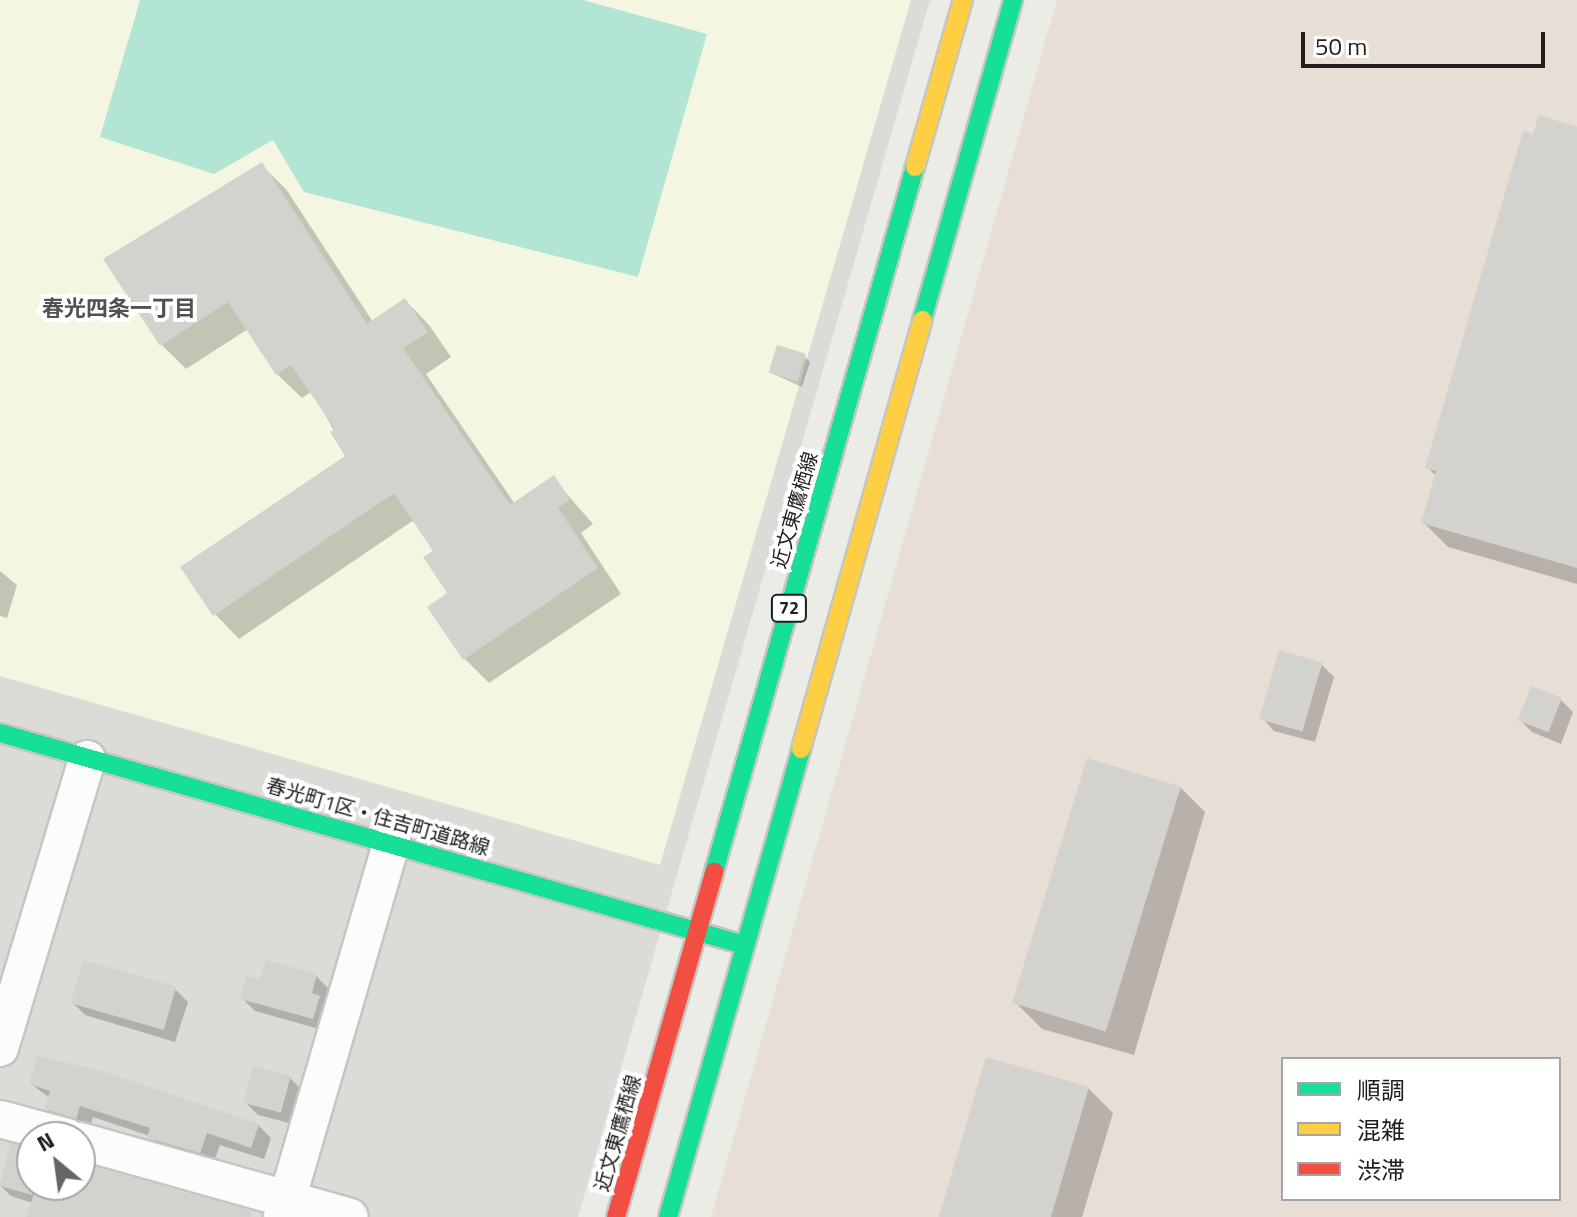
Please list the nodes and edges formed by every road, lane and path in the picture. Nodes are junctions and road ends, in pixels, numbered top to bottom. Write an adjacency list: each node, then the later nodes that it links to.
1 (963, 0): 6 (main road, 近文東鷹栖線 / 72)
2 (1013, 0): 7 (main road, 72)
3 (0, 733): 4 (main road, 春光町1区・住吉町道路線)
4 (87, 759): 5 (main road, 春光町1区・住吉町道路線); 8 (street)
5 (392, 841): 6 (main road, 春光町1区・住吉町道路線); 10 (street)
6 (697, 931): 7 (main road, 春光町1区・住吉町道路線); 12 (main road, 近文東鷹栖線 / 72)
7 (744, 945): 13 (main road, 72)
8 (0, 1048)
9 (96, 1146): 10 (street)
10 (285, 1208): 11 (street)
11 (350, 1217)
12 (616, 1217)
13 (668, 1217)

